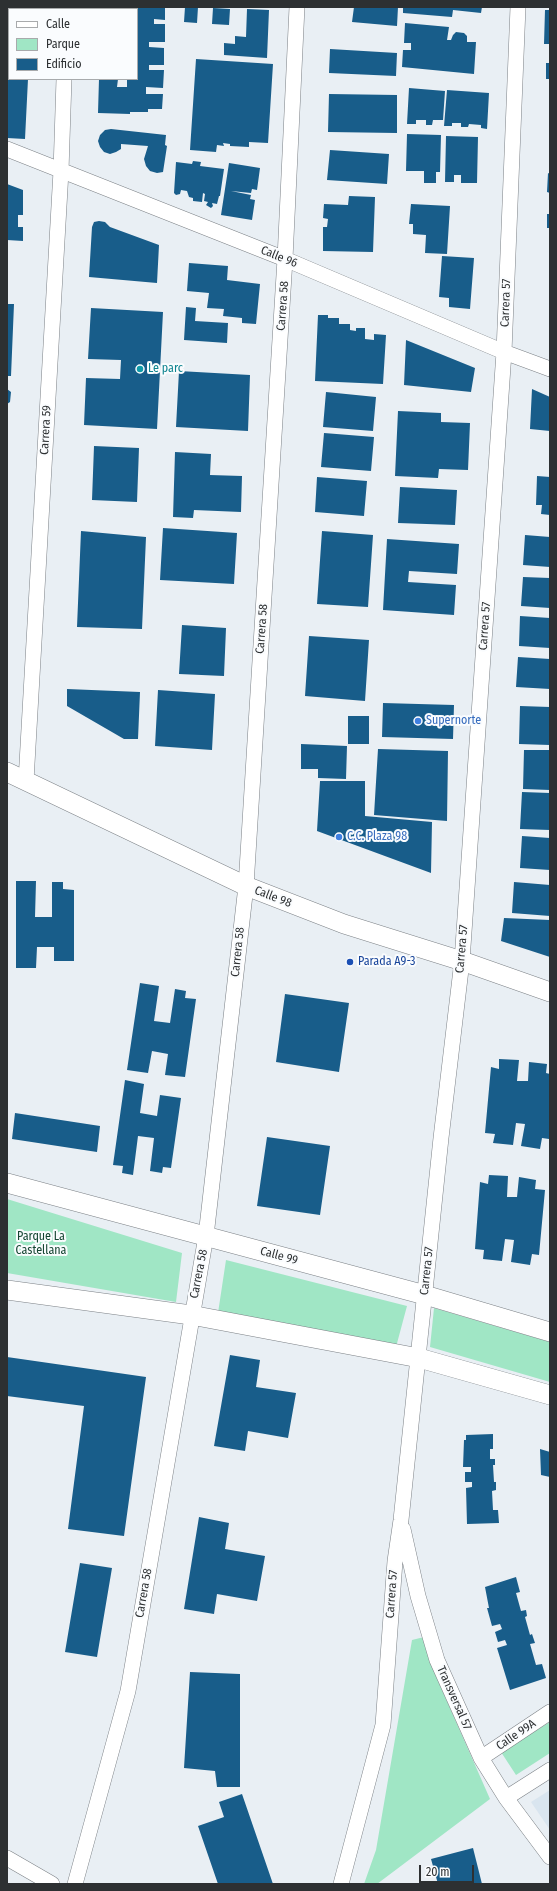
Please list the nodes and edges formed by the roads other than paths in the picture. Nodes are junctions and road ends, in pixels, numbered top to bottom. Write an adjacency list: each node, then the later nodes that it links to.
1 (298, 7): 6 (street, Carrera 58)
2 (518, 7): 7 (street, Carrera 57)
3 (64, 80): 5 (street, Carrera 59)
4 (7, 149): 5 (street, Calle 96)
5 (61, 171): 6 (street, Calle 96); 10 (street, Carrera 59)
6 (286, 259): 7 (street, Calle 96); 11 (street, Carrera 58)
7 (504, 352): 8 (street, Calle 96); 12 (street, Carrera 57)
8 (550, 369)
9 (7, 772): 10 (street, Calle 98)
10 (26, 781): 11 (street, Calle 98)
11 (246, 886): 12 (street, Calle 98); 15 (street, Carrera 58)
12 (462, 961): 13 (street, Calle 98); 17 (street, Carrera 57)
13 (550, 992)
14 (7, 1183): 15 (street, Calle 99)
15 (206, 1236): 17 (street, Calle 99); 18 (street, Carrera 58)
16 (7, 1290): 18 (street)
17 (425, 1295): 19 (street, Calle 99); 20 (street, Carrera 57)
18 (192, 1315): 20 (street); 30 (street, Carrera 58)
19 (550, 1332)
20 (419, 1358): 21 (street); 22 (street, Carrera 57)
21 (550, 1395)
22 (401, 1520): 24 (street, Transversal 57); 31 (street, Carrera 57)
23 (550, 1712): 24 (street, Calle 99A)
24 (481, 1758): 26 (street, Transversal 57)
25 (550, 1770): 26 (street)
26 (506, 1798): 27 (street, Transversal 57)
27 (550, 1857)
28 (7, 1858): 29 (street)
29 (52, 1884)
30 (75, 1884)
31 (341, 1884)

